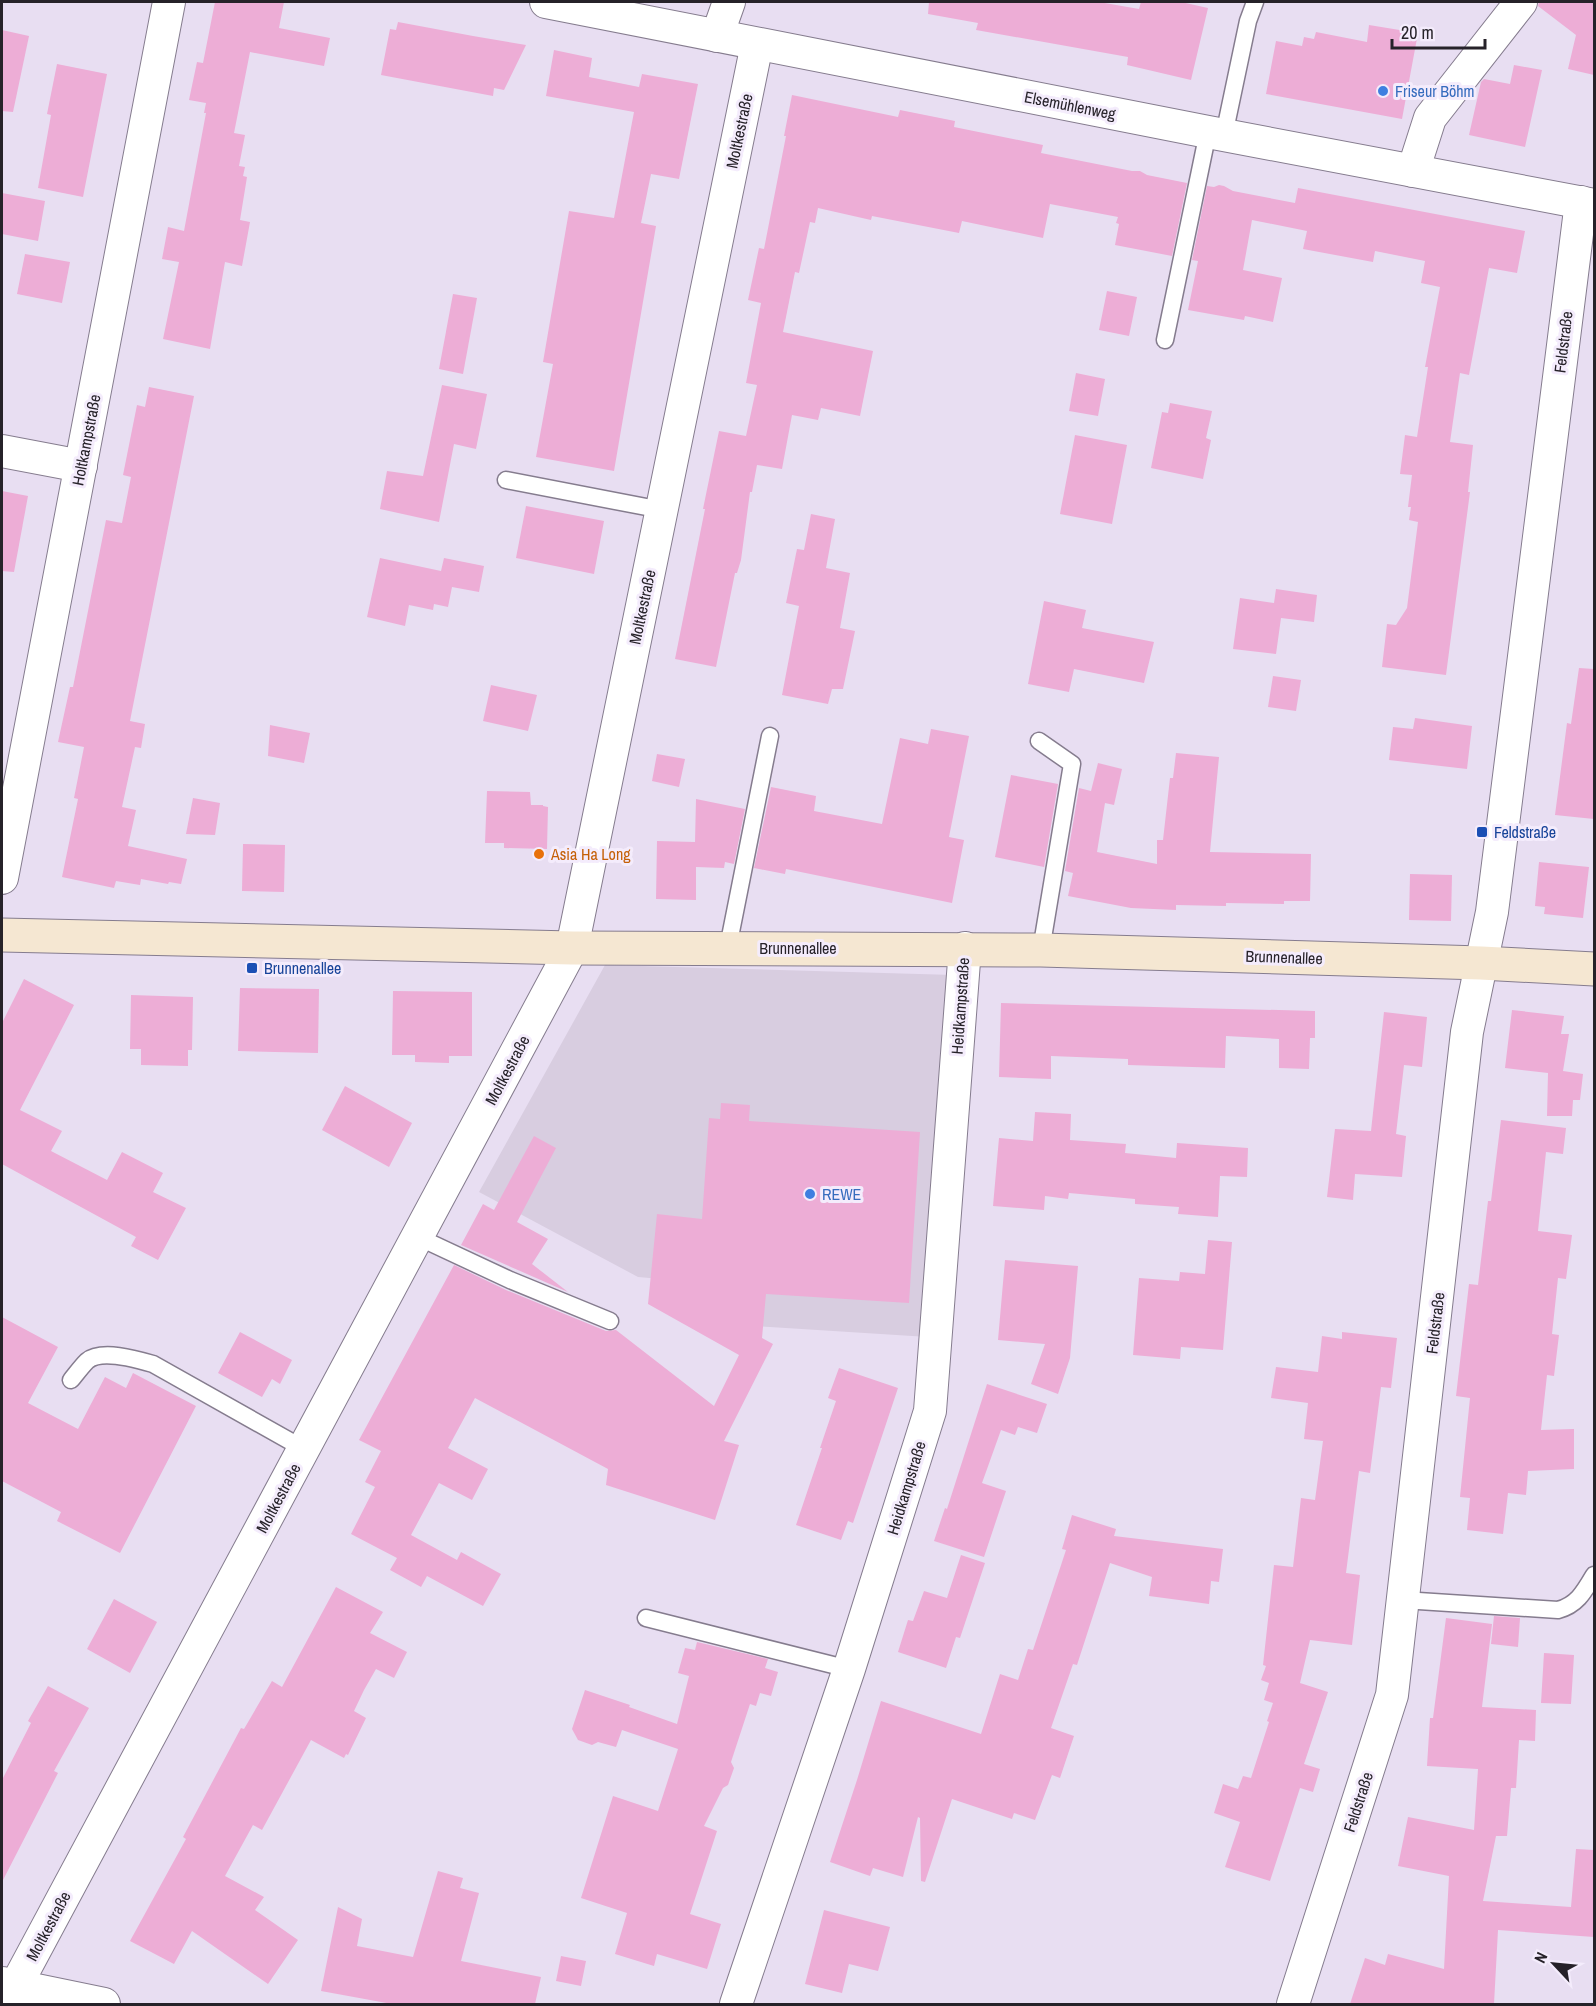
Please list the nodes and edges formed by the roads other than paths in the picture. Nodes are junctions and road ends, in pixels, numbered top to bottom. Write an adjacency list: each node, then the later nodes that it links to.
1 (169, 2): 13 (street, Holtkampstraße)
2 (546, 2): 6 (street, Elsemühlenweg)
3 (729, 2): 6 (street)
4 (1255, 2): 8 (lane)
5 (1521, 2): 9 (street)
6 (717, 36): 7 (street, Elsemühlenweg)
7 (757, 44): 8 (street, Elsemühlenweg); 15 (street, Moltkestraße)
8 (1216, 134): 9 (street, Elsemühlenweg); 11 (lane)
9 (1413, 171): 10 (street, Elsemühlenweg)
10 (1588, 204): 24 (street, Feldstraße)
11 (1165, 340)
12 (2, 451): 13 (street)
13 (81, 466): 18 (street, Holtkampstraße)
14 (506, 480): 15 (lane)
15 (662, 510): 21 (street, Moltkestraße)
16 (770, 736): 20 (lane)
17 (1039, 741): 23 (lane)
18 (2, 878)
19 (2, 935): 21 (street, Brunnenallee)
20 (728, 947): 21 (street, Brunnenallee); 22 (street, Brunnenallee)
21 (572, 948): 26 (street, Moltkestraße)
22 (965, 948): 23 (street, Brunnenallee); 33 (street, Heidkampstraße)
23 (1041, 950): 24 (street, Brunnenallee)
24 (1481, 963): 25 (street, Brunnenallee); 31 (street, Feldstraße)
25 (1594, 969)
26 (418, 1237): 27 (lane); 29 (street, Moltkestraße)
27 (610, 1320)
28 (71, 1380): 29 (lane)
29 (304, 1449): 34 (street, Moltkestraße)
30 (1594, 1575): 31 (lane)
31 (1403, 1600): 37 (street, Feldstraße)
32 (646, 1618): 33 (lane)
33 (849, 1670): 36 (street, Heidkampstraße)
34 (8, 1991): 35 (street)
35 (104, 2004)
36 (736, 2004)
37 (1293, 2004)

